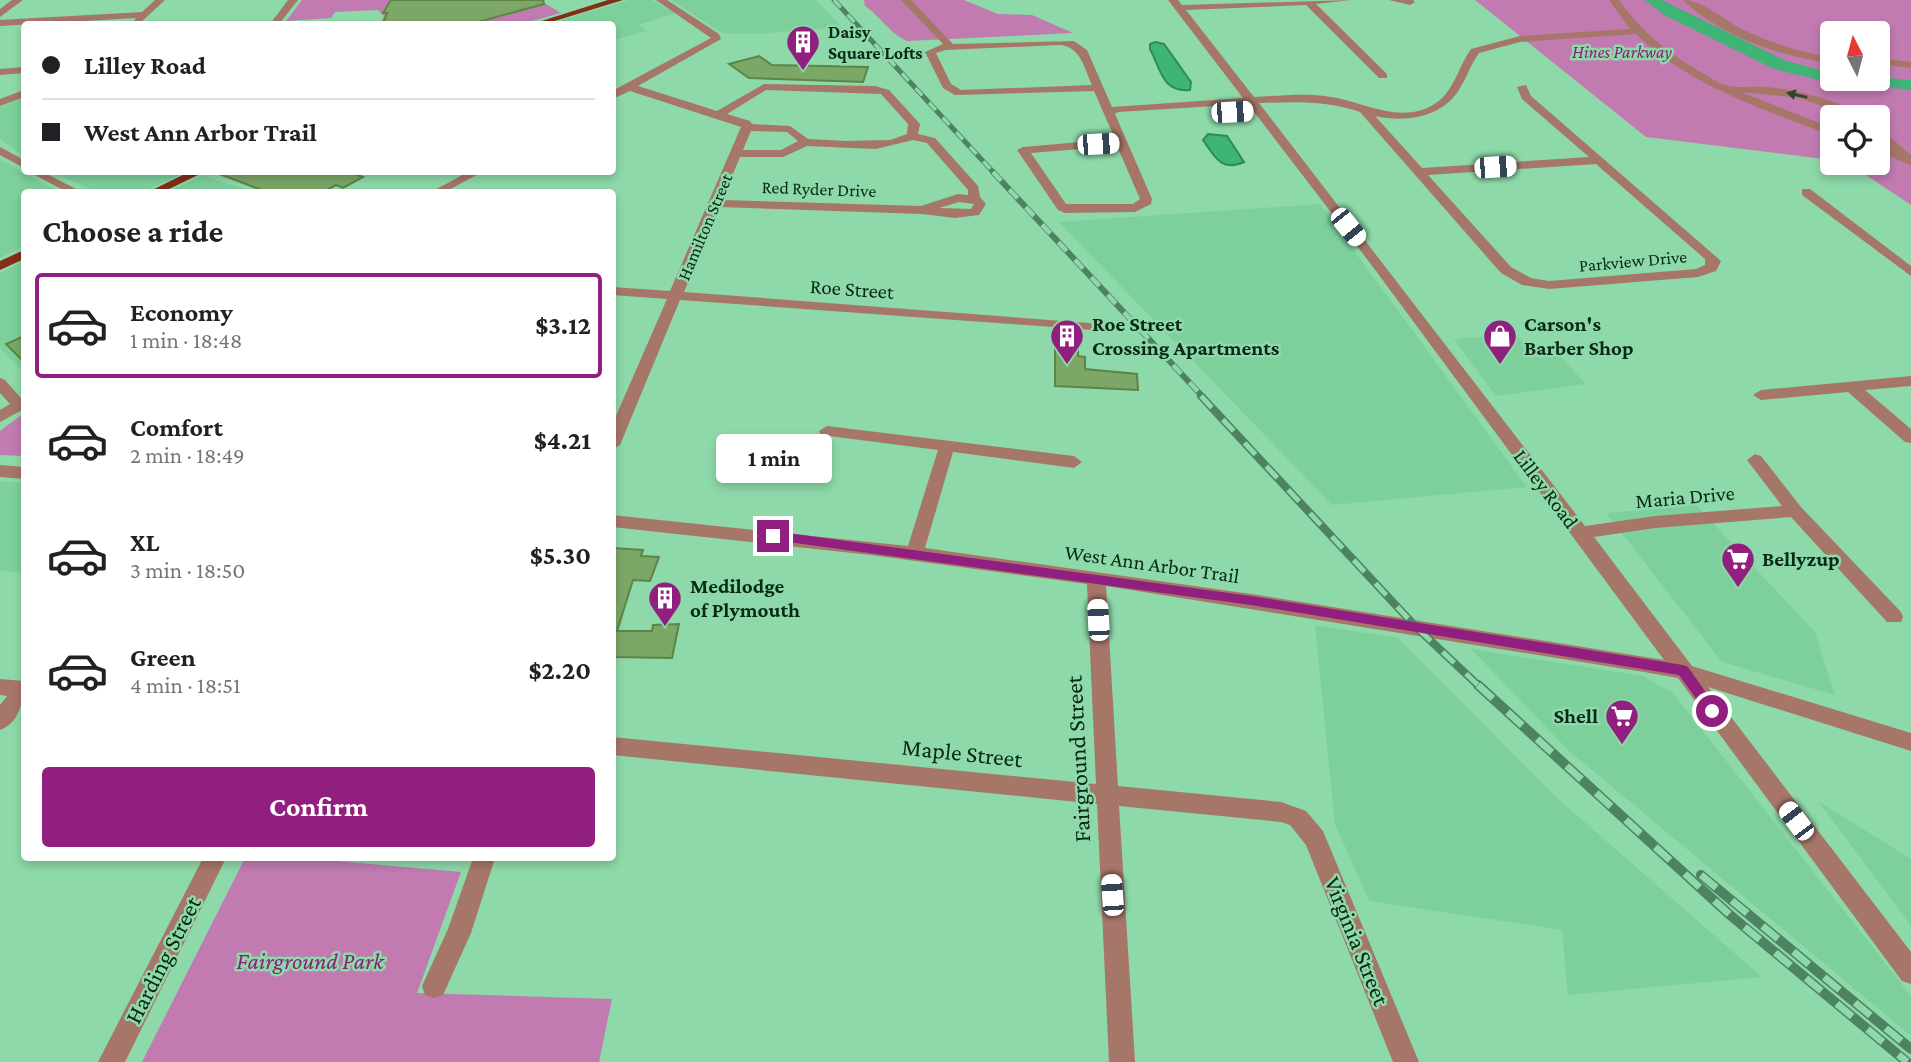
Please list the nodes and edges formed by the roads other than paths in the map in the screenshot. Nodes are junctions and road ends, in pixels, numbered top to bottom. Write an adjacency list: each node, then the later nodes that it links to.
1 (18, 0): 14 (street)
2 (160, 0): 15 (street)
3 (293, 0): 18 (street)
4 (618, 0): 19 (main road)
5 (661, 0): 30 (street)
6 (906, 0): 23 (street)
7 (1346, 0): 11 (street)
8 (1394, 0): 12 (street)
9 (1614, 0): 22 (street)
10 (1688, 0): 24 (street)
11 (1308, 1): 13 (street); 29 (street)
12 (1410, 2)
13 (1176, 4): 38 (street, Lilley Road)
14 (0, 14)
15 (145, 15): 16 (street); 17 (street)
16 (36, 21)
17 (139, 21)
18 (276, 21)
19 (547, 21)
20 (21, 22): 21 (street)
21 (0, 23)
22 (1639, 31): 33 (street); 39 (street)
23 (951, 47): 32 (street); 32 (street)
24 (1820, 59)
25 (1890, 62): 26 (street)
26 (1911, 65)
27 (21, 71): 28 (street)
28 (0, 72)
29 (1383, 76)
30 (629, 87): 35 (street); 41 (street)
31 (1522, 87): 51 (street, Parkview Drive)
32 (1098, 88): 40 (street)
33 (1728, 90): 37 (street, one-way to 33); 43 (street)
34 (21, 94): 36 (street)
35 (616, 94)
36 (0, 103)
37 (1834, 105)
38 (1256, 106): 39 (street); 40 (street); 86 (street, Lilley Road)
39 (1359, 109): 54 (street, Parkview Drive)
40 (1109, 113): 47 (street)
41 (719, 114): 42 (street); 44 (street)
42 (747, 127): 46 (street); 50 (street, Hamilton Street)
43 (1820, 127)
44 (912, 136): 46 (street); 62 (street, Red Ryder Drive)
45 (1890, 141): 52 (street)
46 (805, 142): 50 (street)
47 (1122, 142): 47 (street)
48 (0, 150): 53 (street)
49 (1890, 152): 52 (street)
50 (737, 153): 62 (street, Hamilton Street)
51 (1598, 160): 54 (street); 54 (street, Parkview Drive)
52 (1910, 160)
53 (21, 163)
54 (1418, 172)
55 (41, 175): 58 (street)
56 (191, 175): 59 (main road)
57 (470, 175): 60 (street)
58 (70, 189)
59 (161, 189)
60 (443, 189)
61 (1806, 192): 65 (street)
62 (715, 203): 67 (street, Hamilton Street)
63 (21, 255): 64 (main road)
64 (0, 265)
65 (1911, 272)
66 (616, 291): 67 (street, Roe Street)
67 (674, 298): 68 (street, Roe Street); 77 (street, Hamilton Street)
68 (1090, 327)
69 (1911, 381): 71 (street)
70 (0, 383): 73 (street)
71 (1853, 387): 72 (street); 78 (street)
72 (1761, 396)
73 (21, 402)
74 (21, 404): 75 (street)
75 (0, 417)
76 (827, 431): 79 (street)
77 (616, 435)
78 (1911, 438)
79 (947, 446): 81 (street); 87 (street)
80 (1755, 460): 84 (street, Maria Drive)
81 (1074, 462)
82 (0, 471): 83 (street)
83 (21, 473)
84 (1795, 511): 86 (street, Maria Drive); 89 (street, Maria Drive)
85 (616, 521): 87 (street, West Ann Arbor Trail)
86 (1579, 533): 90 (street, Lilley Road)
87 (915, 553): 88 (street, West Ann Arbor Trail)
88 (1096, 579): 90 (street, West Ann Arbor Trail); 97 (street, Fairground Street)
89 (1895, 617)
90 (1683, 671): 95 (street, West Ann Arbor Trail); 101 (street, Lilley Road)
91 (0, 687): 92 (street)
92 (21, 689)
93 (21, 693): 94 (street)
94 (0, 721)
95 (1911, 742)
96 (616, 746): 97 (street, Maple Street)
97 (1106, 795): 98 (street, Maple Street); 104 (street, Fairground Street)
98 (1304, 823): 105 (street, Virginia Street)
99 (213, 861): 103 (street, Harding Street)
100 (483, 861): 102 (street)
101 (1911, 972)
102 (434, 986)
103 (111, 1062)
104 (1122, 1062)
105 (1406, 1062)

